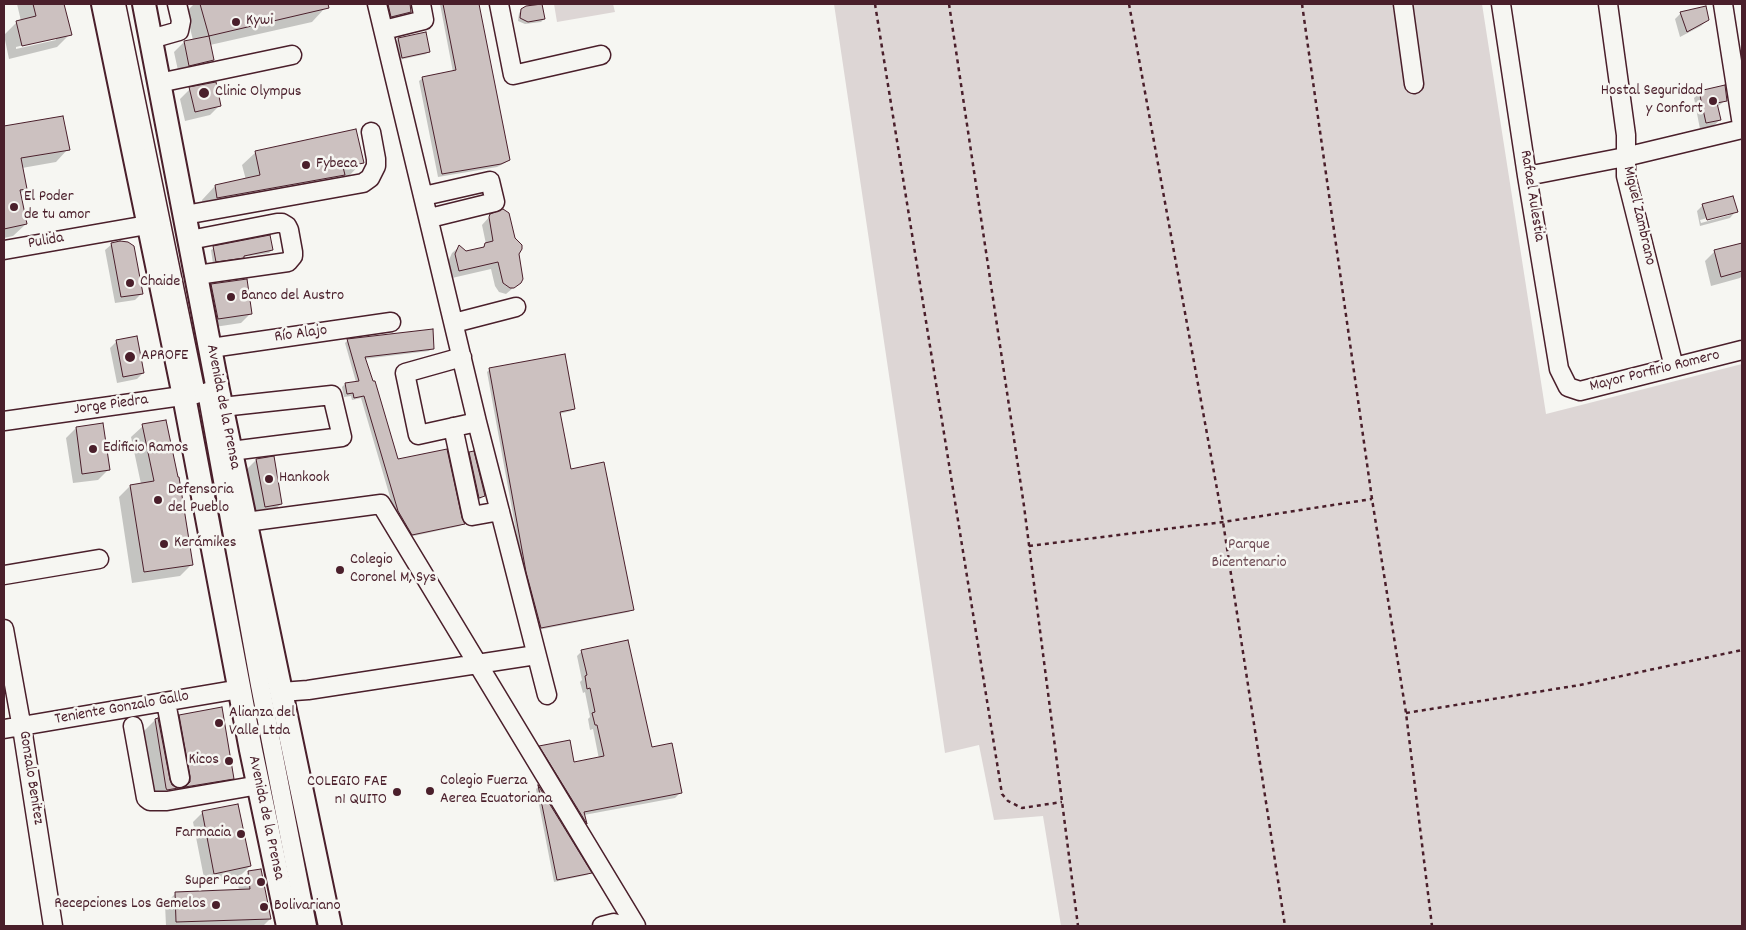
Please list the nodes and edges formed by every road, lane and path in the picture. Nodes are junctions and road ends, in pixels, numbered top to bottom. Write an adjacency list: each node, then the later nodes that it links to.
1 (103, 4): 30 (main road, Avenida de la Prensa)
2 (116, 4): 42 (street)
3 (144, 4): 17 (main road, Avenida de la Prensa)
4 (177, 4): 17 (street)
5 (378, 4): 16 (street)
6 (421, 4): 16 (street)
7 (499, 4): 19 (street)
8 (875, 4): 67 (path)
9 (949, 4): 51 (path)
10 (1129, 4): 50 (path)
11 (1302, 4): 47 (path)
12 (1402, 4): 21 (street)
13 (1501, 4): 26 (street, Rafael Aulestia)
14 (1608, 4): 25 (street, Miguel Zambrano)
15 (1723, 4): 22 (street)
16 (384, 30): 27 (street)
17 (151, 39): 20 (main road, Avenida de la Prensa)
18 (292, 55): 20 (street)
19 (601, 55)
20 (159, 83): 28 (main road, Avenida de la Prensa)
21 (1414, 84)
22 (1742, 125)
23 (1742, 129): 25 (street)
24 (372, 132): 28 (street)
25 (1625, 157): 26 (street); 40 (street, Miguel Zambrano)
26 (1527, 176): 41 (street, Rafael Aulestia)
27 (424, 196): 29 (street); 29 (street)
28 (185, 215): 31 (main road, Avenida de la Prensa)
29 (430, 218): 36 (street)
30 (148, 225): 32 (street, Pulida); 42 (main road, Avenida de la Prensa)
31 (190, 240): 33 (main road, Avenida de la Prensa); 33 (street)
32 (4, 250)
33 (197, 275): 37 (main road, Avenida de la Prensa)
34 (516, 307): 36 (street)
35 (391, 322): 37 (street, Río Alajo)
36 (454, 323): 39 (street)
37 (211, 348): 42 (main road, Avenida de la Prensa)
38 (1742, 350): 40 (street, Mayor Porfirio Romero)
39 (462, 357): 44 (street); 45 (street)
40 (1674, 366): 41 (street, Mayor Porfirio Romero)
41 (1568, 387)
42 (205, 396): 43 (street, Jorge Piedra); 46 (main road, Avenida de la Prensa); 46 (street, Jorge Piedra); 57 (main road, Avenida de la Prensa); 70 (street)
43 (4, 421)
44 (477, 422): 45 (street); 48 (street)
45 (453, 427): 48 (street)
46 (231, 451): 49 (main road, Avenida de la Prensa)
47 (1372, 499): 50 (path); 61 (path)
48 (500, 511): 56 (street)
49 (246, 522): 58 (main road, Avenida de la Prensa); 73 (street)
50 (1223, 522): 51 (path); 75 (path)
51 (1029, 546): 67 (path)
52 (99, 559): 53 (street)
53 (4, 575)
54 (4, 630): 62 (street, Gonzalo Benitez)
55 (1742, 650): 61 (path)
56 (536, 655): 58 (street); 59 (street)
57 (240, 689): 60 (street, Teniente Gonzalo Gallo); 66 (main road, Avenida de la Prensa)
58 (281, 692): 71 (main road, Avenida de la Prensa)
59 (547, 695)
60 (166, 702): 62 (street, Teniente Gonzalo Gallo); 65 (street)
61 (1406, 713): 76 (path)
62 (22, 726): 64 (street, Teniente Gonzalo Gallo); 68 (street, Gonzalo Benitez)
63 (133, 726): 66 (street)
64 (4, 729)
65 (180, 778)
66 (259, 785): 69 (main road, Avenida de la Prensa)
67 (1062, 802): 74 (path)
68 (54, 926)
69 (288, 926)
70 (307, 926)
71 (330, 926)
72 (602, 926): 73 (street)
73 (626, 926)
74 (1078, 926)
75 (1285, 926)
76 (1432, 926)

